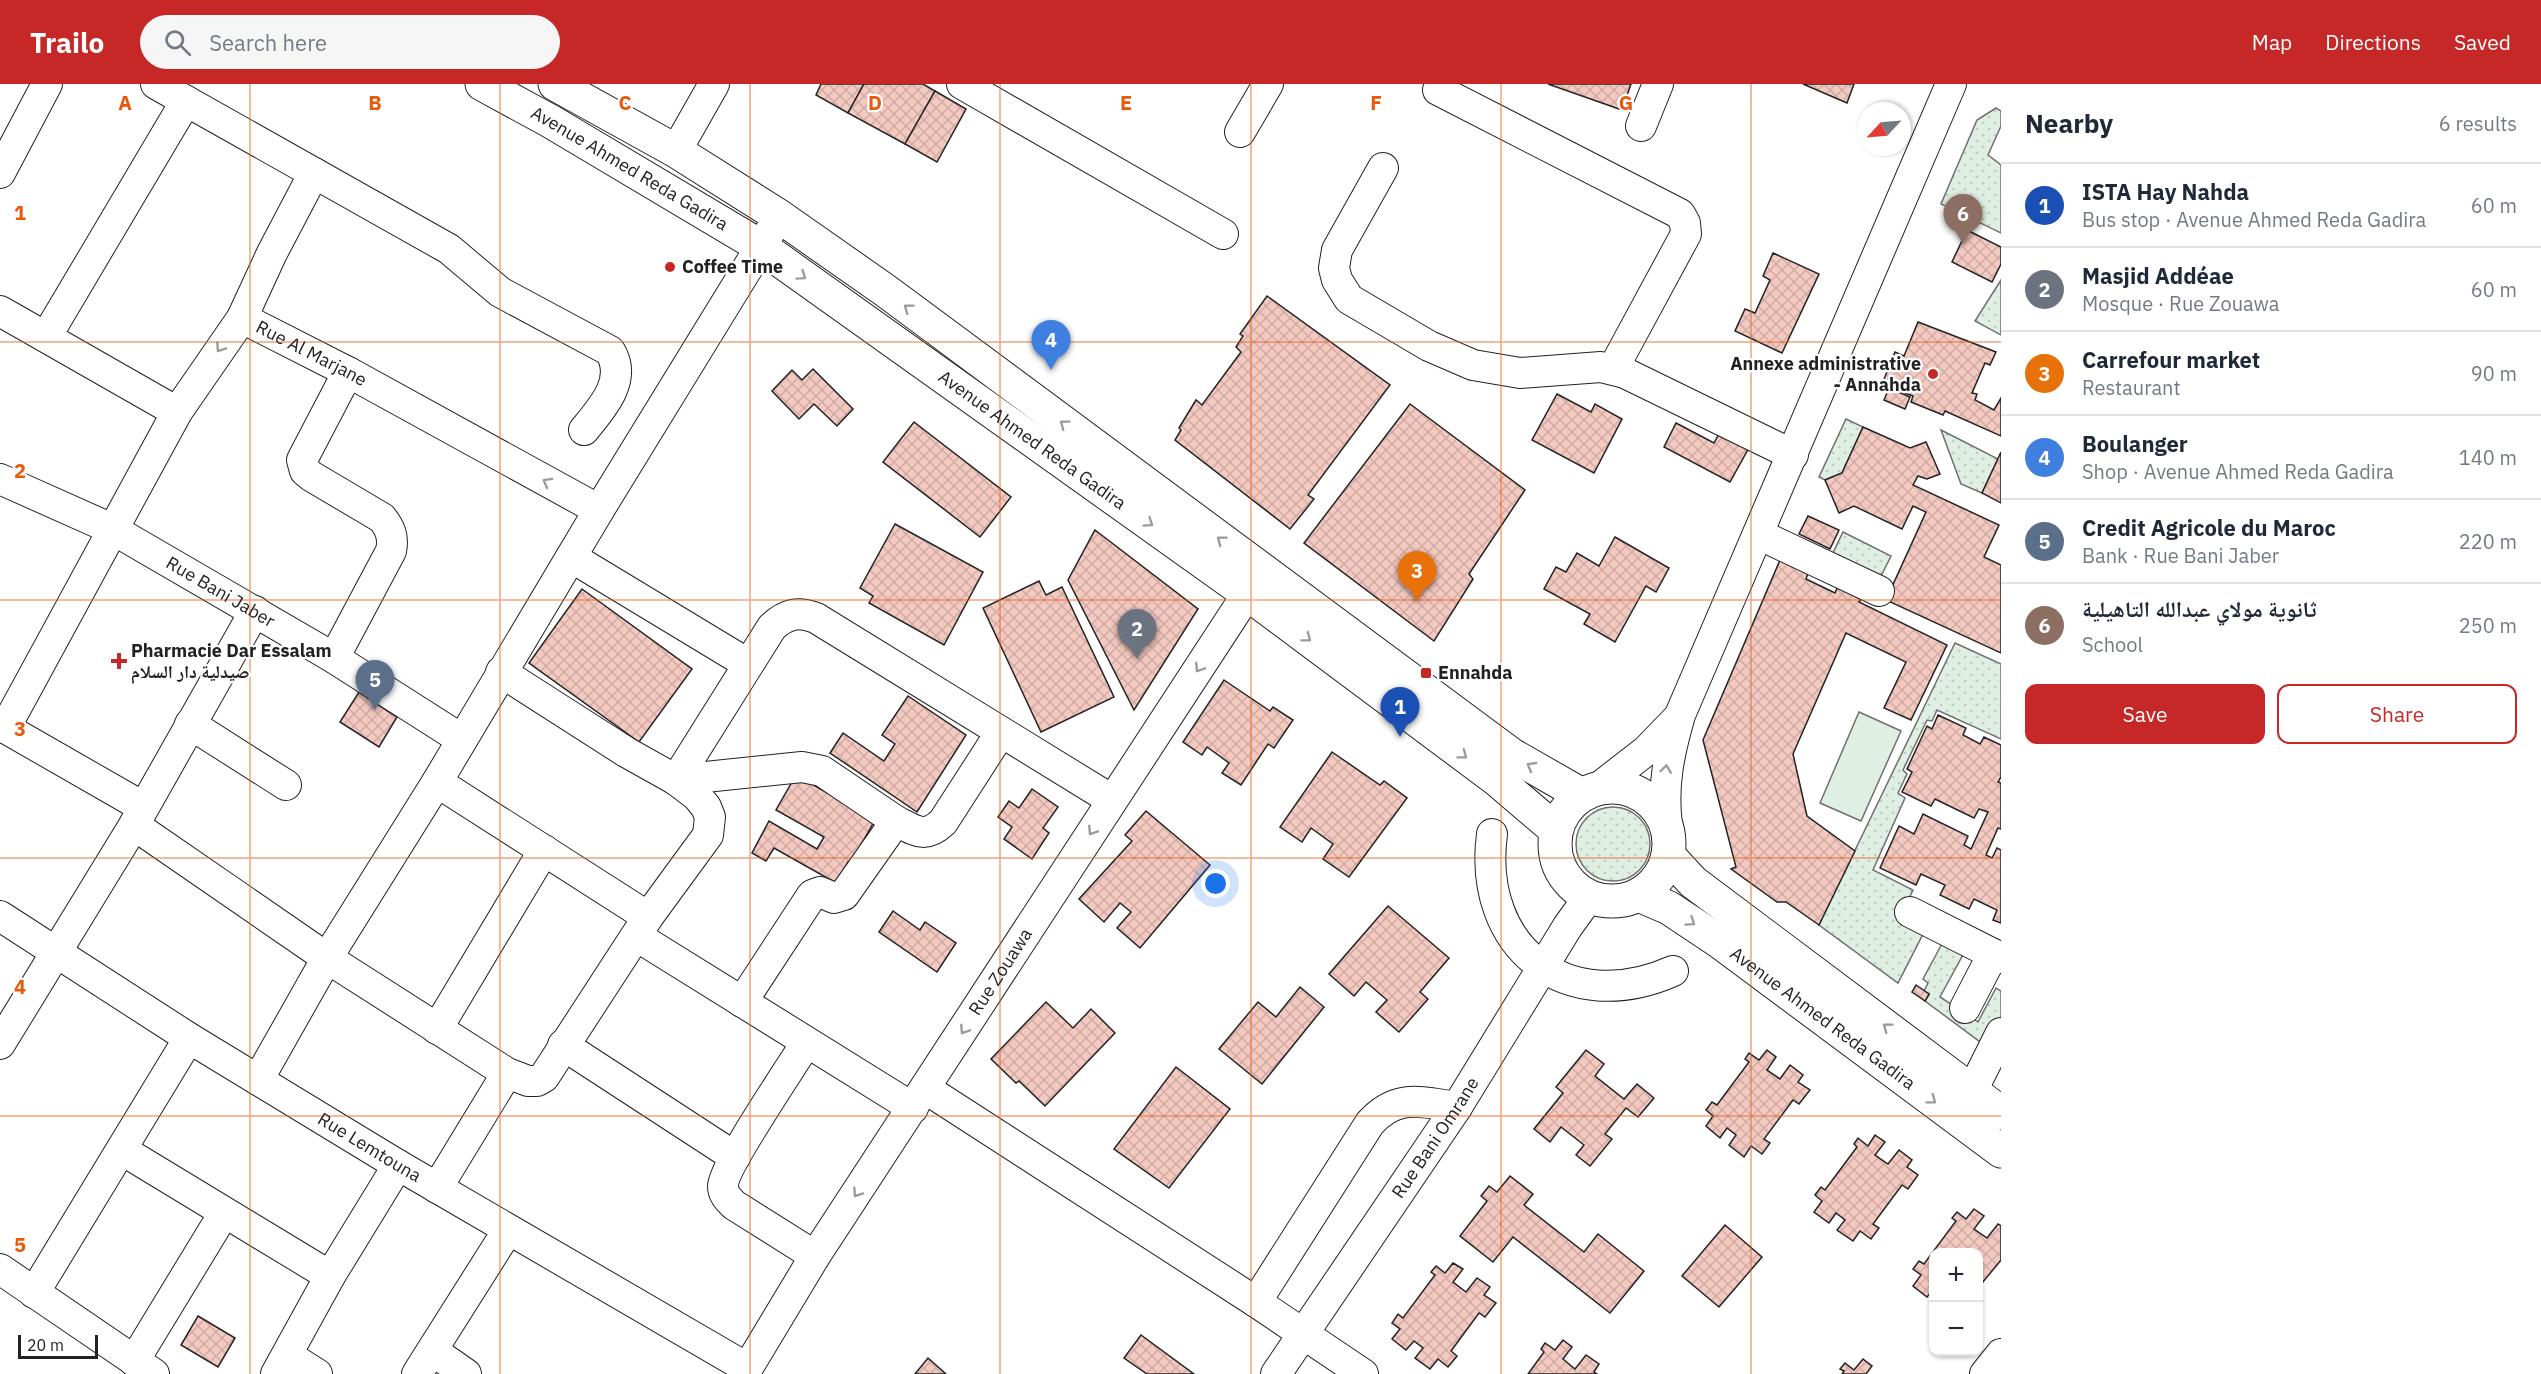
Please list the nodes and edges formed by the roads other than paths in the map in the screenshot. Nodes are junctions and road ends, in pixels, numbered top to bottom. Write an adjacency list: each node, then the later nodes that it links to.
1 (156, 84): 12 (street)
2 (482, 84): 21 (main road, Avenue Ahmed Reda Gadira)
3 (555, 84): 15 (main road, Avenue Ahmed Reda Gadira)
4 (714, 84): 15 (street)
5 (962, 84): 11 (street)
6 (1268, 84): 14 (street)
7 (1658, 84): 13 (street)
8 (1951, 84): 29 (street)
9 (46, 85): 17 (street)
10 (1438, 90): 25 (street)
11 (1000, 93): 20 (street)
12 (186, 101): 18 (street); 24 (street)
13 (1641, 126)
14 (1240, 132)
15 (676, 151): 19 (main road, Avenue Ahmed Reda Gadira)
16 (1383, 168): 25 (street)
17 (0, 173)
18 (314, 173): 23 (street); 28 (street)
19 (779, 216): 21 (street); 35 (main road, Avenue Ahmed Reda Gadira, one-way to 19)
20 (1223, 234)
21 (760, 246): 31 (street); 35 (main road, Avenue Ahmed Reda Gadira, one-way to 35)
22 (0, 311): 24 (street)
23 (242, 318): 26 (street, Rue Al Marjane); 27 (street, Rue Al Marjane, one-way to 27)
24 (46, 337): 27 (street)
25 (1613, 369): 29 (street)
26 (348, 372): 31 (street, Rue Al Marjane, one-way to 26); 38 (street)
27 (177, 412): 32 (street, Rue Al Marjane)
28 (584, 430)
29 (1793, 455): 33 (street)
30 (2, 484): 32 (street, Rue Bani Jaber)
31 (599, 510): 34 (street)
32 (112, 529): 37 (street, Rue Bani Jaber); 43 (street, Rue Al Marjane)
33 (1758, 534): 36 (street); 41 (street)
34 (571, 557): 39 (street); 40 (street)
35 (1255, 582): 49 (main road, Avenue Ahmed Reda Gadira, one-way to 35); 50 (street, Rue Zouawa, one-way to 50); 53 (main road, Avenue Ahmed Reda Gadira, one-way to 53)
36 (1879, 591)
37 (255, 612): 38 (street, Rue Bani Jaber); 42 (street)
38 (334, 658): 45 (street, Rue Bani Jaber)
39 (748, 664): 44 (street); 46 (street)
40 (501, 672): 45 (street); 46 (street)
41 (1680, 715): 49 (street); 55 (street, one-way to 41)
42 (190, 724): 48 (street); 51 (street)
43 (2, 726): 51 (street)
44 (1001, 732): 50 (street); 52 (street)
45 (461, 739): 47 (street)
46 (676, 780): 52 (street); 61 (street)
47 (437, 782): 56 (street); 63 (street)
48 (286, 785)
49 (1589, 792): 53 (main road); 55 (main road)
50 (1112, 800): 78 (street, Rue Zouawa, one-way to 78)
51 (138, 816): 62 (street); 63 (street)
52 (896, 821): 67 (street)
53 (1556, 830): 58 (main road)
54 (1492, 834): 64 (street)
55 (1667, 840): 57 (main road); 77 (main road, Avenue Ahmed Reda Gadira, one-way to 55)
56 (544, 850): 61 (street); 69 (street)
57 (1639, 895): 58 (main road); 82 (main road, Avenue Ahmed Reda Gadira, one-way to 82)
58 (1589, 897): 64 (street, Rue Bani Omrane)
59 (1910, 912): 65 (street)
60 (0, 916): 62 (street, Rue Lemtouna)
61 (644, 925): 67 (street); 74 (street)
62 (57, 951): 71 (street, Rue Lemtouna); 73 (street)
63 (327, 958): 69 (street); 76 (street)
64 (1542, 968): 66 (street); 79 (street, Rue Bani Omrane)
65 (1994, 968): 68 (street)
66 (1673, 971)
67 (742, 1002): 72 (street)
68 (1965, 1008)
69 (437, 1029): 75 (street)
70 (2001, 1033): 77 (street)
71 (189, 1038): 76 (street, Rue Lemtouna); 81 (street)
72 (806, 1043): 78 (street); 83 (street)
73 (0, 1044)
74 (563, 1045): 75 (street); 83 (street)
75 (507, 1073): 85 (street)
76 (258, 1080): 84 (street, Rue Lemtouna)
77 (1972, 1092): 80 (main road, Avenue Ahmed Reda Gadira)
78 (920, 1099): 88 (street, Rue Zouawa, one-way to 88); 92 (street)
79 (1457, 1107): 92 (street); 93 (street, Rue Bani Omrane)
80 (2001, 1113)
81 (122, 1150): 86 (street); 91 (street)
82 (2001, 1151)
83 (735, 1157): 88 (street)
84 (398, 1165): 85 (street, Rue Lemtouna); 90 (street)
85 (437, 1188): 87 (street, Rue Lemtouna)
86 (224, 1213): 90 (street); 97 (street)
87 (508, 1230): 95 (street); 98 (street, Rue Lemtouna)
88 (815, 1256): 98 (street, Rue Zouawa)
89 (0, 1269): 91 (street)
90 (330, 1276): 96 (street)
91 (34, 1293): 97 (street)
92 (1256, 1302): 93 (street)
93 (1303, 1332): 101 (street, Rue Bani Omrane); 102 (street)
94 (2001, 1354): 103 (street)
95 (425, 1362): 100 (street)
96 (281, 1364): 99 (street)
97 (144, 1368)
98 (745, 1371)
99 (317, 1374)
100 (466, 1374)
101 (1276, 1374)
102 (1363, 1374)
103 (1985, 1374)

